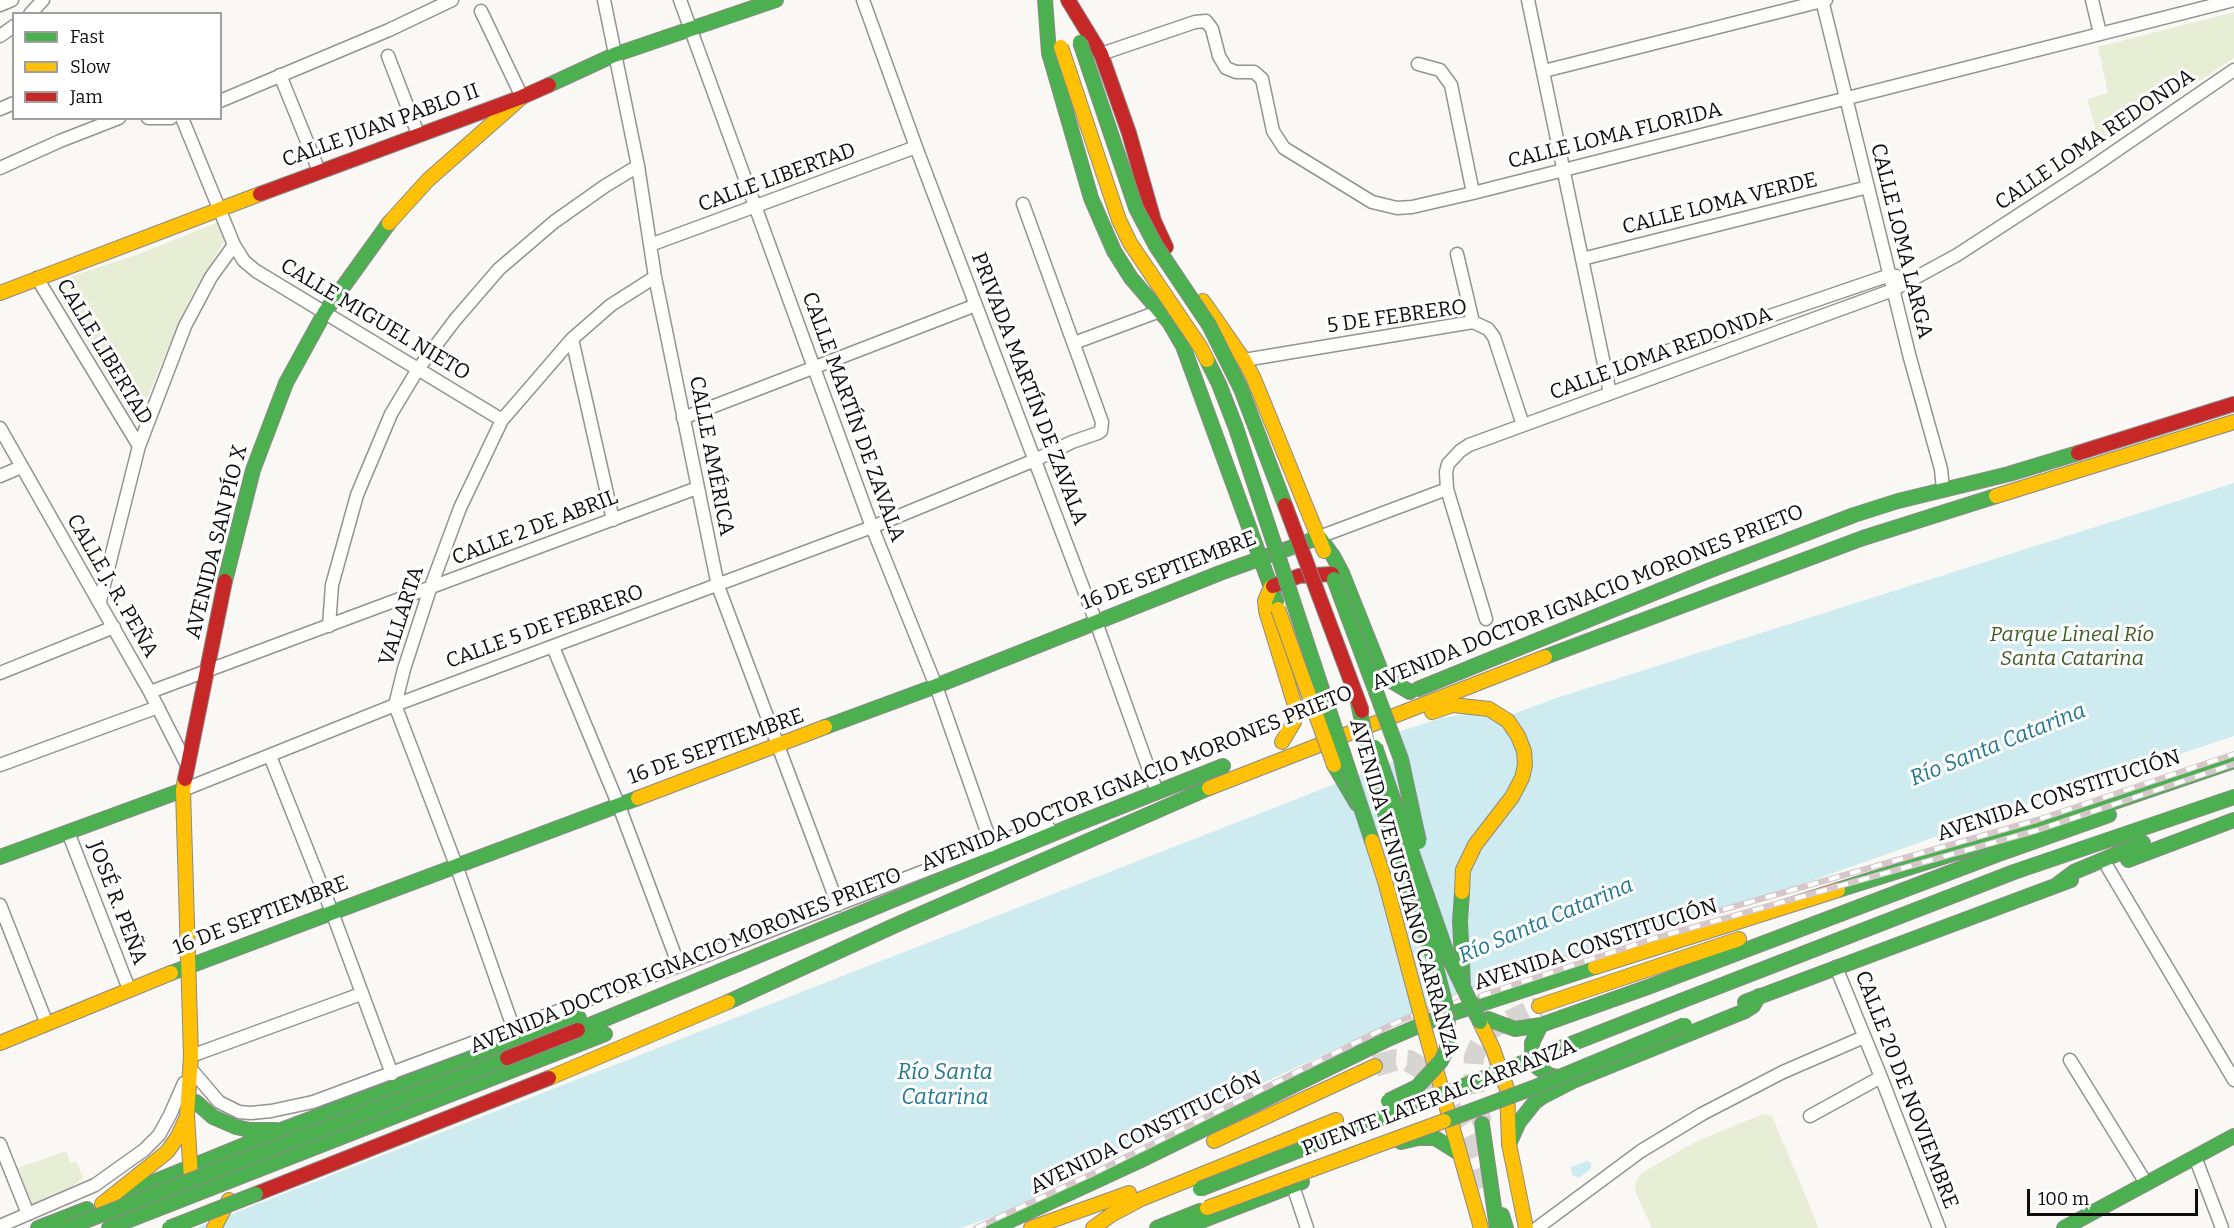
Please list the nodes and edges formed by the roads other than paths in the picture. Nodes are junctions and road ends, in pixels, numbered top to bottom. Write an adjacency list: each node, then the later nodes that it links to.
1 (12, 0): 14 (street)
2 (43, 0): 16 (street)
3 (452, 0): 25 (street)
4 (604, 0): 20 (street, CALLE AMÉRICA)
5 (680, 0): 17 (street, CALLE MARTÍN DE ZAVALA)
6 (776, 0): 17 (main road, CALLE JUAN PABLO II)
7 (863, 0): 32 (street, PRIVADA MARTÍN DE ZAVALA)
8 (1045, 0): 43 (main road); 114 (main road, AVENIDA VENUSTIANO CARRANZA, bridge)
9 (1067, 0): 19 (main road); 99 (main road, AVENIDA VENUSTIANO CARRANZA, bridge)
10 (1528, 0): 24 (street)
11 (1824, 0): 24 (street); 27 (street, CALLE LOMA LARGA)
12 (2092, 0): 18 (street)
13 (2234, 0): 18 (street, CALLE LOMA FLORIDA)
14 (0, 5)
15 (481, 11): 26 (street)
16 (32, 12)
17 (691, 30): 20 (main road, CALLE JUAN PABLO II); 40 (street, CALLE MARTÍN DE ZAVALA)
18 (2100, 33): 27 (street, CALLE LOMA FLORIDA)
19 (1101, 54): 38 (street, CALLE LOMA FLORIDA); 42 (main road)
20 (614, 55): 26 (main road, CALLE JUAN PABLO II); 33 (street, CALLE AMÉRICA)
21 (388, 56): 31 (street)
22 (1418, 64): 38 (street)
23 (2234, 70): 50 (street, CALLE LOMA REDONDA)
24 (1544, 71): 35 (street)
25 (280, 75): 28 (street); 36 (street)
26 (522, 97): 31 (main road, CALLE JUAN PABLO II); 56 (main road, AVENIDA SAN PÍO X)
27 (1846, 97): 35 (street, CALLE LOMA FLORIDA); 37 (street, CALLE LOMA LARGA)
28 (222, 100)
29 (114, 120): 34 (street)
30 (184, 120): 41 (street, CALLE MIGUEL NIETO)
31 (418, 134): 36 (main road, CALLE JUAN PABLO II)
32 (916, 147): 40 (street, CALLE LIBERTAD); 54 (street, PRIVADA MARTÍN DE ZAVALA)
33 (638, 166): 45 (street, CALLE AMÉRICA); 62 (street)
34 (0, 168)
35 (1564, 169): 38 (street, CALLE LOMA FLORIDA); 47 (street)
36 (319, 171): 41 (main road, CALLE JUAN PABLO II)
37 (1868, 187): 47 (street, CALLE LOMA VERDE); 48 (street, CALLE LOMA LARGA)
38 (1473, 193)
39 (1023, 204): 59 (street)
40 (754, 207): 45 (street, CALLE LIBERTAD); 61 (street, CALLE MARTÍN DE ZAVALA)
41 (220, 210): 44 (street, CALLE MIGUEL NIETO); 51 (main road, CALLE JUAN PABLO II)
42 (1154, 221): 43 (main road); 60 (main road)
43 (1106, 236): 55 (main road)
44 (234, 245): 56 (street, CALLE MIGUEL NIETO); 71 (street)
45 (650, 245): 49 (street, CALLE AMÉRICA)
46 (1457, 254): 57 (street)
47 (1582, 259): 63 (street)
48 (1890, 275): 50 (street, CALLE LOMA REDONDA); 52 (street, CALLE LOMA LARGA); 63 (street, CALLE LOMA REDONDA)
49 (655, 277): 58 (street, VALLARTA); 66 (street, CALLE AMÉRICA)
50 (1915, 277): 52 (street, CALLE LOMA REDONDA)
51 (37, 278): 53 (main road, CALLE JUAN PABLO II); 71 (street, CALLE LIBERTAD)
52 (1893, 290): 64 (street, CALLE LOMA REDONDA); 77 (street, CALLE LOMA LARGA)
53 (0, 293)
54 (976, 305): 61 (street); 72 (street, PRIVADA MARTÍN DE ZAVALA)
55 (1160, 311): 59 (street); 79 (main road)
56 (325, 312): 62 (street, CALLE MIGUEL NIETO); 94 (main road, AVENIDA SAN PÍO X)
57 (1473, 322): 60 (street, 5 DE FEBRERO); 69 (street, 5 DE FEBRERO)
58 (572, 339): 67 (street, VALLARTA); 80 (street)
59 (1074, 343): 72 (street, CALLE 5 DE FEBRERO)
60 (1244, 360): 78 (main road)
61 (813, 367): 66 (street); 81 (street, CALLE MARTÍN DE ZAVALA)
62 (418, 369): 67 (street, CALLE MIGUEL NIETO); 91 (street)
63 (1606, 372): 64 (street)
64 (1610, 393): 69 (street, CALLE LOMA REDONDA)
65 (2234, 404): 77 (main road, AVENIDA DOCTOR IGNACIO MORONES PRIETO)
66 (683, 418): 75 (street, CALLE AMÉRICA)
67 (502, 420): 87 (street, VALLARTA)
68 (2234, 422): 115 (main road, AVENIDA DOCTOR IGNACIO MORONES PRIETO)
69 (1523, 425): 76 (street, CALLE LOMA REDONDA)
70 (0, 428): 73 (street, CALLE J. R. PEÑA)
71 (138, 446): 88 (street)
72 (1035, 460): 81 (street, CALLE 5 DE FEBRERO); 90 (street, PRIVADA MARTÍN DE ZAVALA)
73 (21, 467): 74 (street); 88 (street, CALLE J. R. PEÑA)
74 (0, 476)
75 (698, 488): 80 (street, CALLE 2 DE ABRIL); 85 (street, CALLE AMÉRICA)
76 (1447, 489): 82 (street, 16 DE SEPTIEMBRE); 89 (street)
77 (1943, 490): 98 (main road, AVENIDA DOCTOR IGNACIO MORONES PRIETO)
78 (1304, 501): 79 (main road); 82 (main road)
79 (1243, 512): 83 (main road)
80 (613, 520): 87 (street, CALLE 2 DE ABRIL)
81 (872, 527): 85 (street, CALLE 5 DE FEBRERO); 96 (street, CALLE MARTÍN DE ZAVALA)
82 (1319, 537): 83 (main road, 16 DE SEPTIEMBRE); 84 (main road); 98 (main road)
83 (1260, 557): 86 (main road); 90 (main road, 16 DE SEPTIEMBRE)
84 (1333, 577): 86 (main road); 124 (main road, bridge)
85 (718, 586): 93 (street, CALLE 5 DE FEBRERO); 102 (street, CALLE AMÉRICA)
86 (1271, 586): 98 (main road, AVENIDA DOCTOR IGNACIO MORONES PRIETO); 114 (main road, bridge)
87 (430, 589): 91 (street, CALLE 2 DE ABRIL); 100 (street, VALLARTA)
88 (100, 601): 92 (street, CALLE J. R. PEÑA)
89 (1486, 619)
90 (1096, 622): 96 (main road, 16 DE SEPTIEMBRE); 110 (street, PRIVADA MARTÍN DE ZAVALA)
91 (329, 626): 94 (street, CALLE 2 DE ABRIL)
92 (114, 627): 95 (street); 97 (street, CALLE J. R. PEÑA)
93 (553, 647): 100 (street, CALLE 5 DE FEBRERO); 112 (street)
94 (207, 669): 97 (street, CALLE 2 DE ABRIL); 107 (main road, AVENIDA SAN PÍO X)
95 (0, 673)
96 (936, 686): 102 (main road, 16 DE SEPTIEMBRE); 119 (street, CALLE MARTÍN DE ZAVALA)
97 (150, 692): 101 (street, CALLE J. R. PEÑA)
98 (1410, 692)
99 (1357, 698): 124 (main road, AVENIDA VENUSTIANO CARRANZA, bridge); 156 (main road, bridge)
100 (395, 705): 103 (street, CALLE 5 DE FEBRERO); 121 (street)
101 (158, 707): 106 (street); 107 (street, CALLE J. R. PEÑA)
102 (777, 747): 112 (main road, 16 DE SEPTIEMBRE); 127 (street, CALLE AMÉRICA)
103 (270, 756): 109 (street, CALLE 5 DE FEBRERO); 128 (street)
104 (2234, 761): 169 (main road, AVENIDA CONSTITUCIÓN)
105 (1232, 762): 110 (main road, AVENIDA DOCTOR IGNACIO MORONES PRIETO)
106 (0, 765)
107 (187, 765): 109 (main road, AVENIDA SAN PÍO X)
108 (2234, 772): 125 (main road, AVENIDA CONSTITUCIÓN)
109 (183, 790): 118 (main road, CALLE 5 DE FEBRERO); 132 (main road, AVENIDA SAN PÍO X)
110 (1157, 792): 117 (main road, AVENIDA DOCTOR IGNACIO MORONES PRIETO)
111 (2234, 796): 190 (main road, bridge)
112 (619, 806): 121 (main road, 16 DE SEPTIEMBRE); 131 (street)
113 (2234, 807): 123 (main road)
114 (1362, 812): 166 (main road, AVENIDA VENUSTIANO CARRANZA, bridge)
115 (1134, 820): 129 (main road, AVENIDA DOCTOR IGNACIO MORONES PRIETO); 136 (main road)
116 (2234, 820): 122 (main road)
117 (1074, 825): 119 (street); 135 (main road, AVENIDA DOCTOR IGNACIO MORONES PRIETO)
118 (68, 832): 120 (main road, CALLE 5 DE FEBRERO); 134 (street, JOSÉ R. PEÑA)
119 (992, 846): 127 (street)
120 (0, 857)
121 (456, 865): 128 (main road, 16 DE SEPTIEMBRE); 143 (street)
122 (2108, 868): 123 (main road); 153 (street)
123 (2058, 884): 133 (main road)
124 (1426, 892): 136 (main road, AVENIDA VENUSTIANO CARRANZA, bridge)
125 (1877, 900): 139 (main road); 142 (main road, AVENIDA CONSTITUCIÓN)
126 (0, 905): 141 (street)
127 (838, 905): 131 (street)
128 (332, 912): 132 (main road, 16 DE SEPTIEMBRE); 137 (street)
129 (898, 924): 130 (main road); 185 (main road, AVENIDA DOCTOR IGNACIO MORONES PRIETO, bridge)
130 (782, 962)
131 (679, 966): 143 (street)
132 (187, 967): 134 (main road, 16 DE SEPTIEMBRE); 148 (main road, AVENIDA SAN PÍO X)
133 (1836, 967): 138 (main road); 145 (street, CALLE 20 DE NOVIEMBRE)
134 (129, 989): 141 (main road, 16 DE SEPTIEMBRE)
135 (675, 989): 161 (main road); 183 (main road, AVENIDA DOCTOR IGNACIO MORONES PRIETO, bridge)
136 (1466, 990): 140 (main road, AVENIDA VENUSTIANO CARRANZA, bridge)
137 (361, 994): 148 (street); 150 (street)
138 (1759, 996): 152 (main road); 191 (main road, PUENTE LATERAL CARRANZA, bridge)
139 (1539, 1006)
140 (1484, 1020): 142 (main road, AVENIDA CONSTITUCIÓN); 165 (main road, AVENIDA VENUSTIANO CARRANZA)
141 (47, 1024): 146 (main road, 16 DE SEPTIEMBRE)
142 (1540, 1025): 152 (main road)
143 (513, 1027): 150 (street)
144 (619, 1028): 171 (main road)
145 (1864, 1037): 151 (street, CALLE 20 DE NOVIEMBRE); 196 (street)
146 (0, 1043)
147 (2070, 1060): 173 (street)
148 (190, 1062): 150 (street); 154 (main road, AVENIDA SAN PÍO X); 177 (street)
149 (1376, 1066): 169 (main road)
150 (392, 1074)
151 (1881, 1077): 158 (street); 197 (street, CALLE 20 DE NOVIEMBRE)
152 (1575, 1080): 165 (main road)
153 (2234, 1080)
154 (190, 1088): 155 (main road, AVENIDA SAN PÍO X); 157 (main road, AVENIDA SAN PÍO X)
155 (196, 1102): 161 (main road); 168 (main road, AVENIDA SAN PÍO X)
156 (1368, 1108)
157 (187, 1115): 170 (main road, AVENIDA SAN PÍO X); 176 (main road)
158 (1810, 1116)
159 (1341, 1118): 164 (main road)
160 (1482, 1124): 180 (main road)
161 (281, 1130): 168 (main road)
162 (2234, 1136): 167 (main road)
163 (0, 1144): 177 (street)
164 (1275, 1144): 188 (main road); 189 (main road)
165 (1509, 1144): 195 (main road, AVENIDA VENUSTIANO CARRANZA)
166 (1459, 1154): 174 (main road); 194 (main road, AVENIDA VENUSTIANO CARRANZA)
167 (2195, 1157): 173 (main road); 199 (street)
168 (211, 1158): 170 (main road); 171 (main road)
169 (1138, 1161): 187 (main road, AVENIDA CONSTITUCIÓN)
170 (190, 1167): 172 (main road); 175 (main road, AVENIDA SAN PÍO X)
171 (266, 1167): 175 (main road); 186 (main road, bridge)
172 (171, 1175): 176 (main road); 178 (main road)
173 (2146, 1183): 198 (main road)
174 (1293, 1186): 192 (main road); 193 (street)
175 (192, 1195): 178 (main road); 179 (main road, AVENIDA SAN PÍO X)
176 (102, 1204): 182 (main road)
177 (28, 1214): 181 (street)
178 (136, 1217): 184 (main road)
179 (194, 1224)
180 (1502, 1224)
181 (0, 1226)
182 (38, 1228)
183 (67, 1228)
184 (109, 1228)
185 (169, 1228)
186 (213, 1228)
187 (994, 1228)
188 (1030, 1228)
189 (1093, 1228)
190 (1098, 1228)
191 (1157, 1228)
192 (1183, 1228)
193 (1307, 1228)
194 (1481, 1228)
195 (1526, 1228)
196 (1537, 1228)
197 (1939, 1228)
198 (2064, 1228)
199 (2222, 1228)

